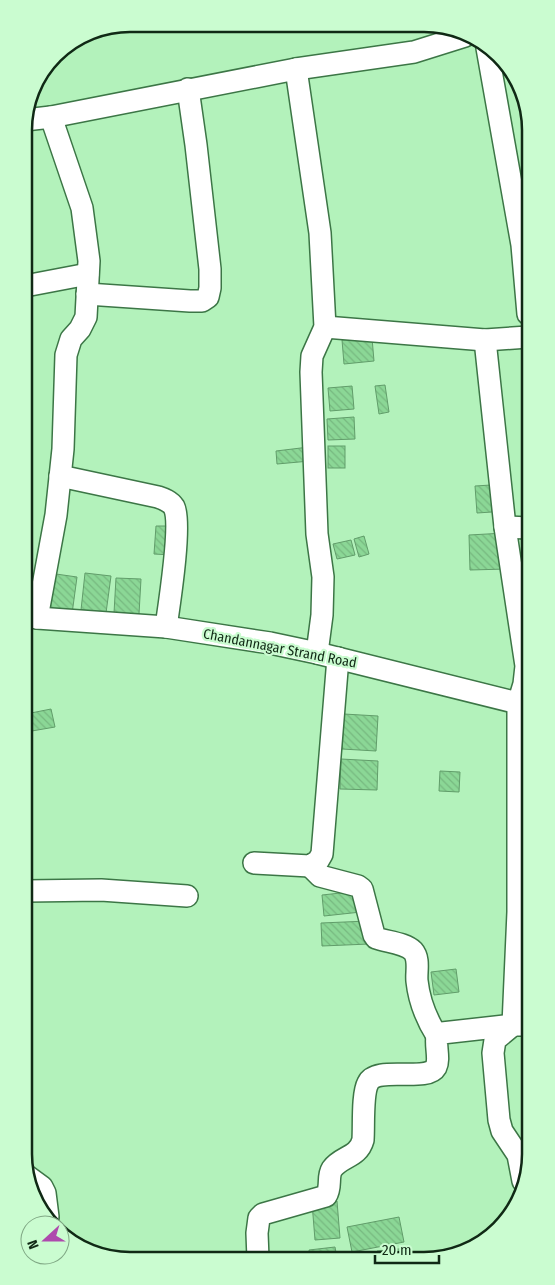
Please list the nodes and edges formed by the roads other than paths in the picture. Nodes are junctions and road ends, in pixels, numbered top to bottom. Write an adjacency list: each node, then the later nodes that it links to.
1 (457, 38): 3 (street)
2 (489, 57): 7 (street)
3 (296, 69): 4 (street); 10 (street)
4 (188, 90): 5 (street); 8 (street)
5 (51, 117): 6 (street); 8 (street)
6 (33, 119)
7 (522, 245)
8 (88, 284): 9 (street); 13 (street)
9 (33, 286)
10 (325, 327): 12 (street); 20 (street)
11 (522, 337): 12 (street)
12 (485, 340): 14 (street)
13 (60, 476): 16 (street); 18 (street)
14 (505, 527): 15 (street); 19 (street)
15 (522, 528)
16 (33, 610)
17 (33, 616): 18 (street, Chandannagar Strand Road)
18 (166, 627): 20 (street, Chandannagar Strand Road)
19 (522, 640)
20 (317, 653): 21 (street, Chandannagar Strand Road)
21 (338, 658): 22 (street, Chandannagar Strand Road); 25 (street)
22 (522, 704)
23 (522, 774): 28 (street)
24 (254, 863): 25 (street)
25 (310, 866): 29 (street)
26 (32, 891): 27 (street)
27 (187, 896)
28 (522, 1025): 29 (street); 30 (street)
29 (437, 1036): 33 (street)
30 (521, 1172)
31 (37, 1183): 32 (street)
32 (46, 1205)
33 (258, 1252)

